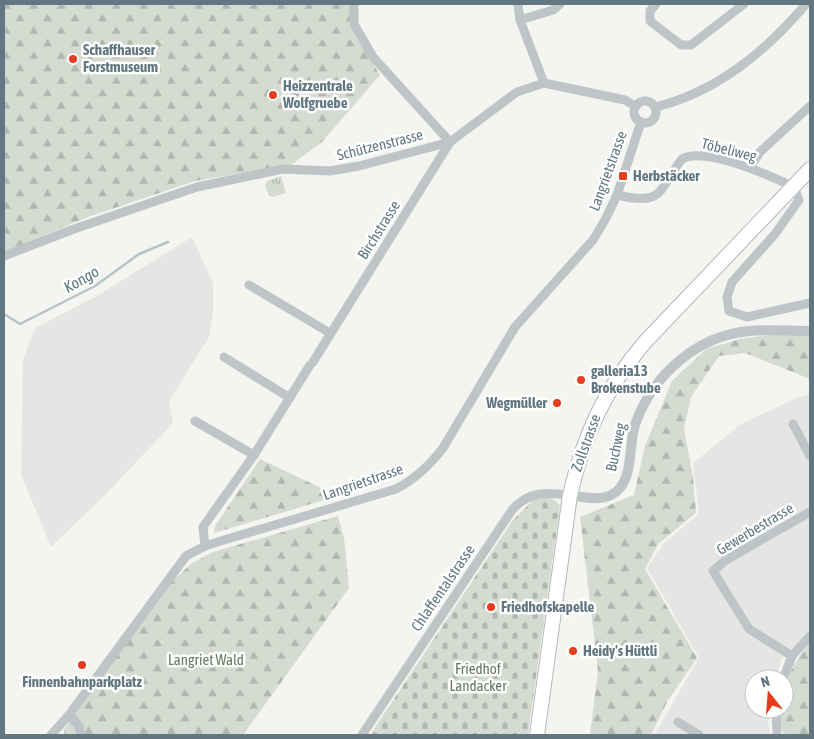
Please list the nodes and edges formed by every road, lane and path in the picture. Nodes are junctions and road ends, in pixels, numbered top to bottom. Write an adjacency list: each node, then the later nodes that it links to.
1 (354, 4): 13 (street)
2 (518, 4): 7 (street)
3 (560, 4): 7 (street)
4 (656, 4): 5 (street)
5 (744, 4)
6 (806, 4): 11 (street)
7 (520, 20): 8 (street)
8 (544, 83): 9 (street); 13 (street, Schützenstrasse)
9 (635, 106): 11 (street); 12 (street)
10 (810, 106): 14 (street)
11 (656, 108): 12 (street)
12 (641, 122): 17 (street, Langrietstrasse)
13 (450, 142): 18 (street, Schützenstrasse); 22 (street, Birchstrasse)
14 (750, 167): 16 (street, Töbeliweg); 17 (street, Töbeliweg)
15 (810, 169): 16 (main road, Zollstrasse)
16 (794, 187): 20 (street); 29 (main road, Zollstrasse)
17 (617, 195): 31 (street, Langrietstrasse)
18 (4, 256)
19 (250, 285): 22 (street)
20 (810, 302)
21 (810, 331): 29 (street, Buchweg)
22 (330, 333): 24 (street, Birchstrasse)
23 (224, 357): 24 (street)
24 (290, 398): 27 (street, Birchstrasse)
25 (195, 421): 27 (street)
26 (793, 424): 28 (street)
27 (254, 455): 31 (street, Birchstrasse)
28 (810, 456)
29 (570, 495): 40 (street, Chlaffentalstrasse); 41 (main road, Zollstrasse)
30 (810, 512): 33 (street, Gewerbestrasse)
31 (205, 546): 35 (street, Langrietstrasse)
32 (810, 636): 33 (street)
33 (792, 656): 34 (street)
34 (786, 669)
35 (69, 715): 38 (street, Langrietstrasse); 39 (street)
36 (776, 719): 43 (street)
37 (678, 722): 42 (street)
38 (51, 735)
39 (81, 735)
40 (362, 735)
41 (537, 735)
42 (699, 735)
43 (777, 735)

